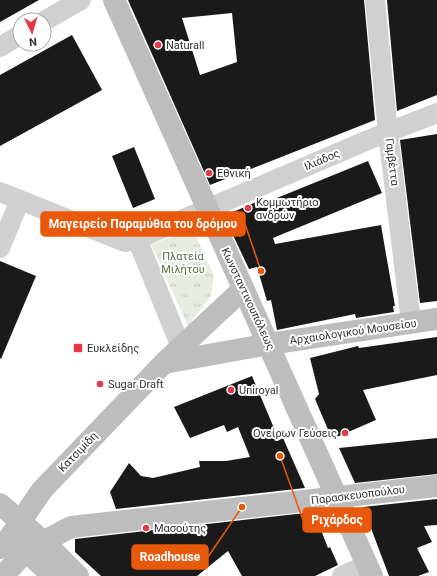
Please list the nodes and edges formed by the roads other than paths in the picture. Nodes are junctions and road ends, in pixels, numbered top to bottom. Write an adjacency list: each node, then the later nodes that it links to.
1 (81, 0): 4 (street)
2 (114, 0): 11 (street, Κωνσταντινουπόλεως)
3 (375, 0): 8 (street, Γαμβέττα)
4 (52, 16)
5 (12, 40): 6 (street)
6 (0, 47)
7 (437, 114): 8 (street, Ιλιάδος)
8 (388, 133): 11 (street, Ιλιάδος); 16 (street, Γαμβέττα)
9 (0, 192): 10 (street)
10 (20, 200): 12 (street); 13 (street)
11 (207, 208): 12 (street, Ιλιάδος); 14 (street, Κωνσταντινουπόλεως)
12 (137, 239): 18 (street)
13 (0, 248)
14 (242, 290): 17 (street, Κωνσταντινουπόλεως); 18 (street, Κατσιμίδη)
15 (437, 319): 16 (street, Αρχαιολογικού Μουσείου)
16 (412, 323): 17 (street, Αρχαιολογικού Μουσείου)
17 (269, 344): 19 (street); 21 (street, Κωνσταντινουπόλεως)
18 (181, 347): 19 (street, Κατσιμίδη)
19 (164, 363): 23 (street, Κατσιμίδη)
20 (437, 486): 21 (street, Παρασκευοπούλου)
21 (336, 498): 23 (street, Παρασκευοπούλου); 24 (street, Κωνσταντινουπόλεως)
22 (0, 504): 23 (street)
23 (17, 538): 25 (street, Κατσιμίδη); 26 (street); 27 (street)
24 (369, 570): 28 (street)
25 (3, 576)
26 (53, 576)
27 (78, 576)
28 (342, 576)

